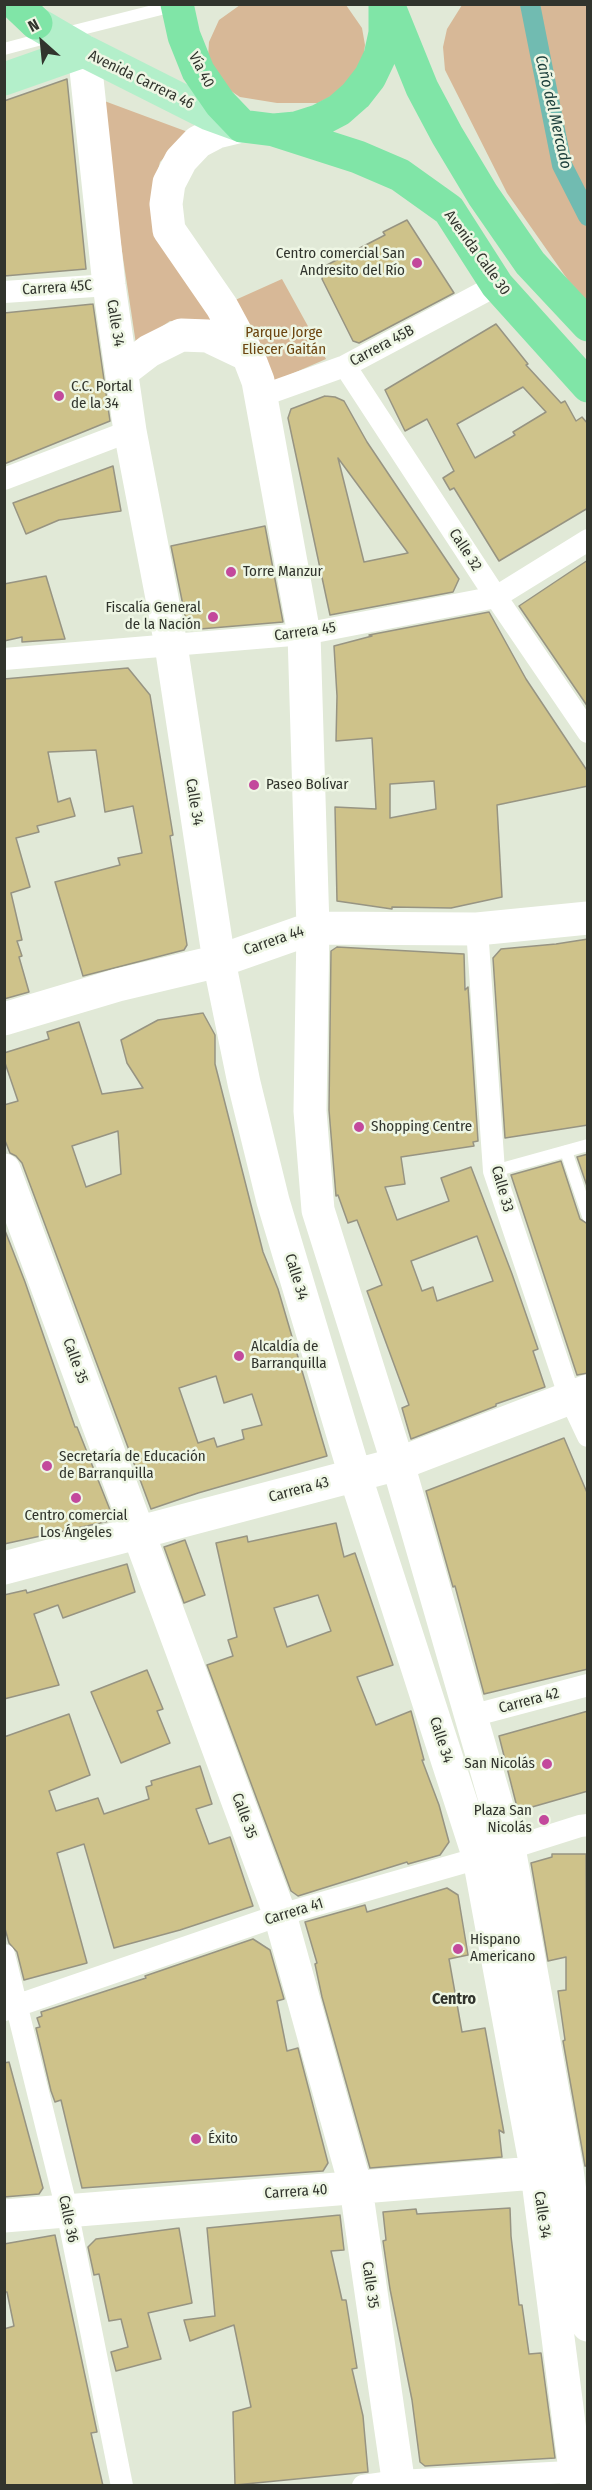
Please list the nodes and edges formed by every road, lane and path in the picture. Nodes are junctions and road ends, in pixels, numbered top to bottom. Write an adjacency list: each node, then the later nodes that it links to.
1 (386, 4): 7 (highway); 11 (highway)
2 (177, 5): 3 (lane); 7 (highway, Vía 40)
3 (59, 31): 4 (lane); 5 (lane); 6 (main road, Avenida Carrera 46); 7 (main road, Avenida Carrera 46); 8 (street, Calle 34)
4 (4, 49)
5 (4, 69)
6 (4, 79)
7 (258, 128): 9 (highway, Avenida Calle 30); 12 (street, Calle 34)
8 (109, 285): 10 (street, Carrera 45C); 14 (street, Calle 34)
9 (497, 285): 13 (street, Carrera 45B); 15 (highway, Avenida Calle 30)
10 (4, 292)
11 (588, 325)
12 (248, 355): 14 (street); 16 (street, Calle 34)
13 (345, 366): 16 (street, Carrera 45B); 20 (street, Calle 32)
14 (123, 370): 17 (street, Calle 34)
15 (588, 386)
16 (261, 396): 21 (street, Calle 34)
17 (130, 431): 18 (street); 22 (street, Calle 34)
18 (4, 479)
19 (588, 540): 20 (street, Carrera 45)
20 (496, 597): 21 (street, Carrera 45); 24 (street, Calle 32)
21 (304, 634): 22 (street, Carrera 45); 26 (street, Calle 34)
22 (171, 645): 23 (street, Carrera 45); 28 (street, Calle 34)
23 (4, 659)
24 (588, 732)
25 (588, 918): 27 (street, Carrera 44)
26 (313, 928): 27 (street, Carrera 44); 28 (street, Carrera 44); 38 (street, Calle 34)
27 (477, 929): 33 (street, Calle 33)
28 (219, 961): 29 (street, Carrera 44); 39 (street, Calle 34)
29 (4, 1018)
30 (588, 1145): 31 (lane)
31 (566, 1151): 33 (lane); 34 (lane)
32 (4, 1170): 40 (street, Calle 35)
33 (494, 1171): 36 (street, Calle 33)
34 (583, 1188): 35 (lane)
35 (588, 1216)
36 (579, 1394): 37 (street, Calle 33); 38 (street, Carrera 43)
37 (588, 1436)
38 (398, 1464): 39 (street, Carrera 43); 43 (street, Calle 34)
39 (355, 1475): 40 (street, Carrera 43); 45 (street, Calle 34)
40 (139, 1534): 41 (street, Carrera 43); 46 (street, Calle 35)
41 (4, 1568)
42 (588, 1685): 43 (street, Carrera 42)
43 (471, 1716): 45 (street, Calle 34)
44 (588, 1825): 45 (street, Carrera 41)
45 (494, 1853): 46 (street, Carrera 41); 49 (street, Calle 34)
46 (280, 1915): 48 (street, Carrera 41); 50 (street, Calle 35)
47 (4, 1955): 48 (street, Calle 36)
48 (11, 2008): 51 (street, Calle 36)
49 (564, 2171): 50 (street, Carrera 40); 53 (street, Calle 34); 54 (street, Calle 34)
50 (356, 2188): 51 (street, Carrera 40); 55 (street, Calle 35)
51 (67, 2210): 52 (street, Carrera 40); 56 (street, Calle 36)
52 (4, 2216)
53 (588, 2325)
54 (580, 2476): 55 (street)
55 (399, 2483): 57 (street)
56 (122, 2486)
57 (363, 2486)

